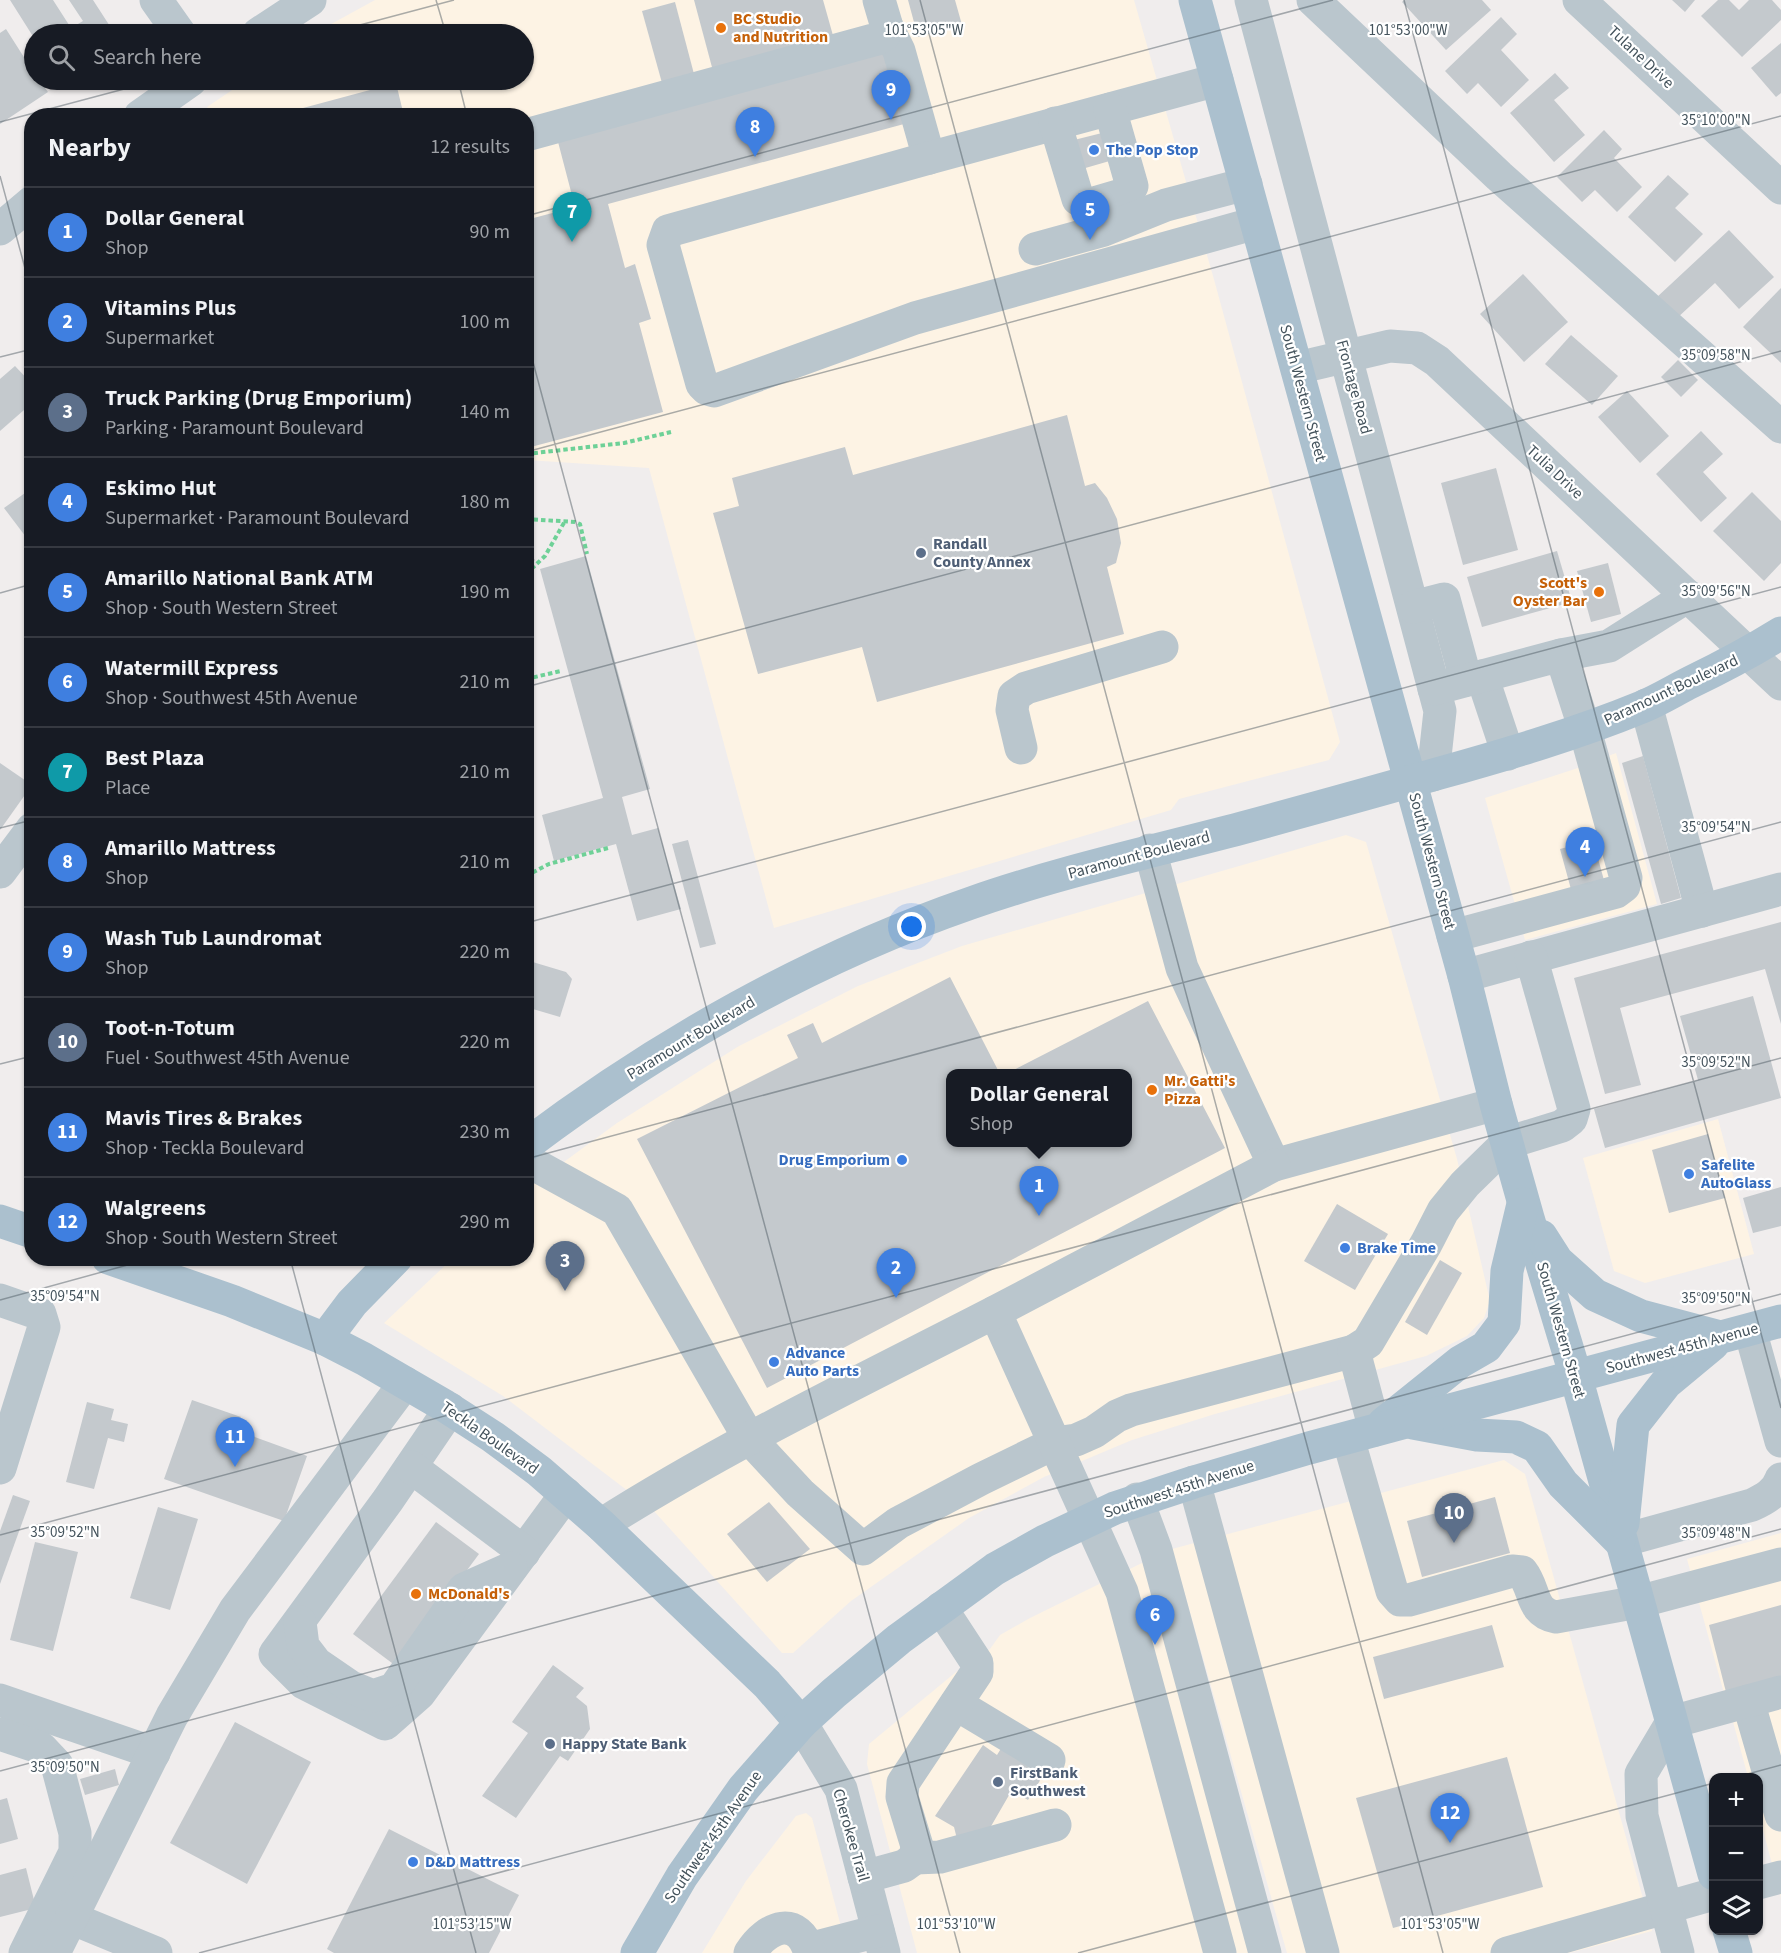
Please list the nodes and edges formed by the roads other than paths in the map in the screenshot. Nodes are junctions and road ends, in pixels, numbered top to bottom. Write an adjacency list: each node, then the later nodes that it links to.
1 (156, 0): 8 (street)
2 (309, 0): 9 (street)
3 (1195, 0): 10 (main road, South Western Street)
4 (1251, 0): 23 (street, Frontage Road)
5 (1313, 0): 25 (street)
6 (1579, 0): 17 (street, Tulane Drive)
7 (883, 13): 13 (street); 14 (street)
8 (173, 24)
9 (273, 24)
10 (1217, 80): 11 (street); 15 (main road, South Western Street)
11 (1110, 109): 12 (street); 16 (street)
12 (1055, 123): 14 (street); 16 (street)
13 (534, 133)
14 (929, 158): 20 (street)
15 (1246, 184): 18 (street); 20 (main road, South Western Street)
16 (1132, 186): 18 (street)
17 (1781, 188)
18 (1166, 205): 22 (street)
19 (24, 209): 21 (street)
20 (1256, 223): 24 (main road, South Western Street)
21 (0, 229)
22 (1035, 249)
23 (1345, 356): 24 (street, Tulia Drive); 26 (street, Tulia Drive); 27 (street, Frontage Road)
24 (1297, 368): 39 (main road, South Western Street)
25 (1781, 427)
26 (1688, 596): 30 (street, Tulia Drive); 31 (street)
27 (1413, 607): 32 (street); 34 (street, Frontage Road)
28 (1781, 633): 30 (main road, Paramount Boulevard)
29 (1162, 647): 37 (street)
30 (1748, 653): 33 (street, Tulia Drive); 35 (main road, Paramount Boulevard)
31 (1561, 655): 32 (street); 36 (street)
32 (1474, 678): 34 (street); 38 (street)
33 (1781, 684)
34 (1434, 689): 39 (street, Frontage Road)
35 (1646, 705): 36 (main road, Paramount Boulevard); 44 (street)
36 (1585, 730): 38 (main road, Paramount Boulevard); 45 (street)
37 (1021, 748)
38 (1508, 754): 39 (main road, Paramount Boulevard)
39 (1422, 778): 41 (main road, Paramount Boulevard); 45 (main road, South Western Street)
40 (24, 840): 42 (street)
41 (1150, 850): 49 (main road, Paramount Boulevard); 52 (street)
42 (0, 872)
43 (1781, 889): 44 (street)
44 (1702, 911): 46 (street)
45 (1453, 936): 47 (main road, South Western Street)
46 (1532, 957): 47 (street); 50 (street)
47 (1464, 976): 48 (main road, South Western Street)
48 (1496, 1104): 50 (main road, South Western Street); 52 (street)
49 (534, 1139)
50 (1507, 1143): 53 (main road, South Western Street); 62 (street)
51 (534, 1164): 68 (street)
52 (1274, 1165): 59 (street)
53 (1526, 1210): 60 (main road); 63 (main road, South Western Street); 67 (main road)
54 (0, 1222): 55 (main road)
55 (24, 1230)
56 (131, 1266): 61 (main road, Teckla Boulevard)
57 (388, 1266): 61 (main road)
58 (0, 1300): 72 (street)
59 (994, 1312): 68 (street); 70 (street)
60 (1751, 1330): 63 (main road, Southwest 45th Avenue); 69 (street); 79 (main road)
61 (325, 1339): 64 (main road, Teckla Boulevard)
62 (1354, 1351): 67 (street); 70 (street)
63 (1576, 1377): 66 (main road, Southwest 45th Avenue); 79 (main road, South Western Street)
64 (405, 1383): 65 (main road, Teckla Boulevard); 91 (street)
65 (450, 1409): 71 (street); 75 (main road, Teckla Boulevard)
66 (1406, 1422): 67 (main road, Southwest 45th Avenue); 79 (main road)
67 (1361, 1434): 74 (main road, Southwest 45th Avenue); 82 (street)
68 (749, 1438): 70 (street); 78 (street)
69 (1781, 1441)
70 (1055, 1443): 77 (street)
71 (411, 1467): 80 (street); 80 (street)
72 (0, 1468)
73 (1781, 1479): 79 (street)
74 (1194, 1482): 76 (main road, Southwest 45th Avenue); 113 (street)
75 (566, 1494): 78 (main road, Teckla Boulevard); 80 (street)
76 (1137, 1499): 77 (main road, Southwest 45th Avenue); 112 (street)
77 (1090, 1518): 83 (main road, Southwest 45th Avenue); 111 (street)
78 (601, 1525): 89 (main road, Teckla Boulevard)
79 (1621, 1541): 82 (main road, South Western Street)
80 (518, 1560)
81 (1781, 1564): 82 (street)
82 (1638, 1602): 88 (main road, South Western Street)
83 (941, 1608): 87 (street); 89 (main road, Southwest 45th Avenue)
84 (1781, 1692): 86 (street)
85 (0, 1700): 91 (street)
86 (1748, 1701): 88 (street); 93 (street)
87 (956, 1704): 92 (street); 95 (street)
88 (1672, 1722): 96 (main road, South Western Street); 101 (street)
89 (801, 1724): 97 (street, Cherokee Trail); 109 (main road, Southwest 45th Avenue)
90 (0, 1734): 106 (street)
91 (154, 1753): 102 (street)
92 (1049, 1760)
93 (1781, 1815)
94 (1053, 1817): 95 (street)
95 (916, 1852): 97 (street)
96 (1709, 1859)
97 (864, 1877): 104 (street, Cherokee Trail)
98 (1781, 1877): 99 (street)
99 (1763, 1881)
100 (1709, 1895): 101 (street)
101 (1665, 1908): 114 (street); 115 (street)
102 (72, 1918): 107 (street); 108 (street)
103 (1731, 1935): 116 (main road)
104 (881, 1942): 105 (street)
105 (809, 1951): 110 (street)
106 (25, 1953)
107 (54, 1953)
108 (156, 1953)
109 (637, 1953)
110 (750, 1953)
111 (1220, 1953)
112 (1265, 1953)
113 (1323, 1953)
114 (1507, 1953)
115 (1678, 1953)
116 (1736, 1953)

